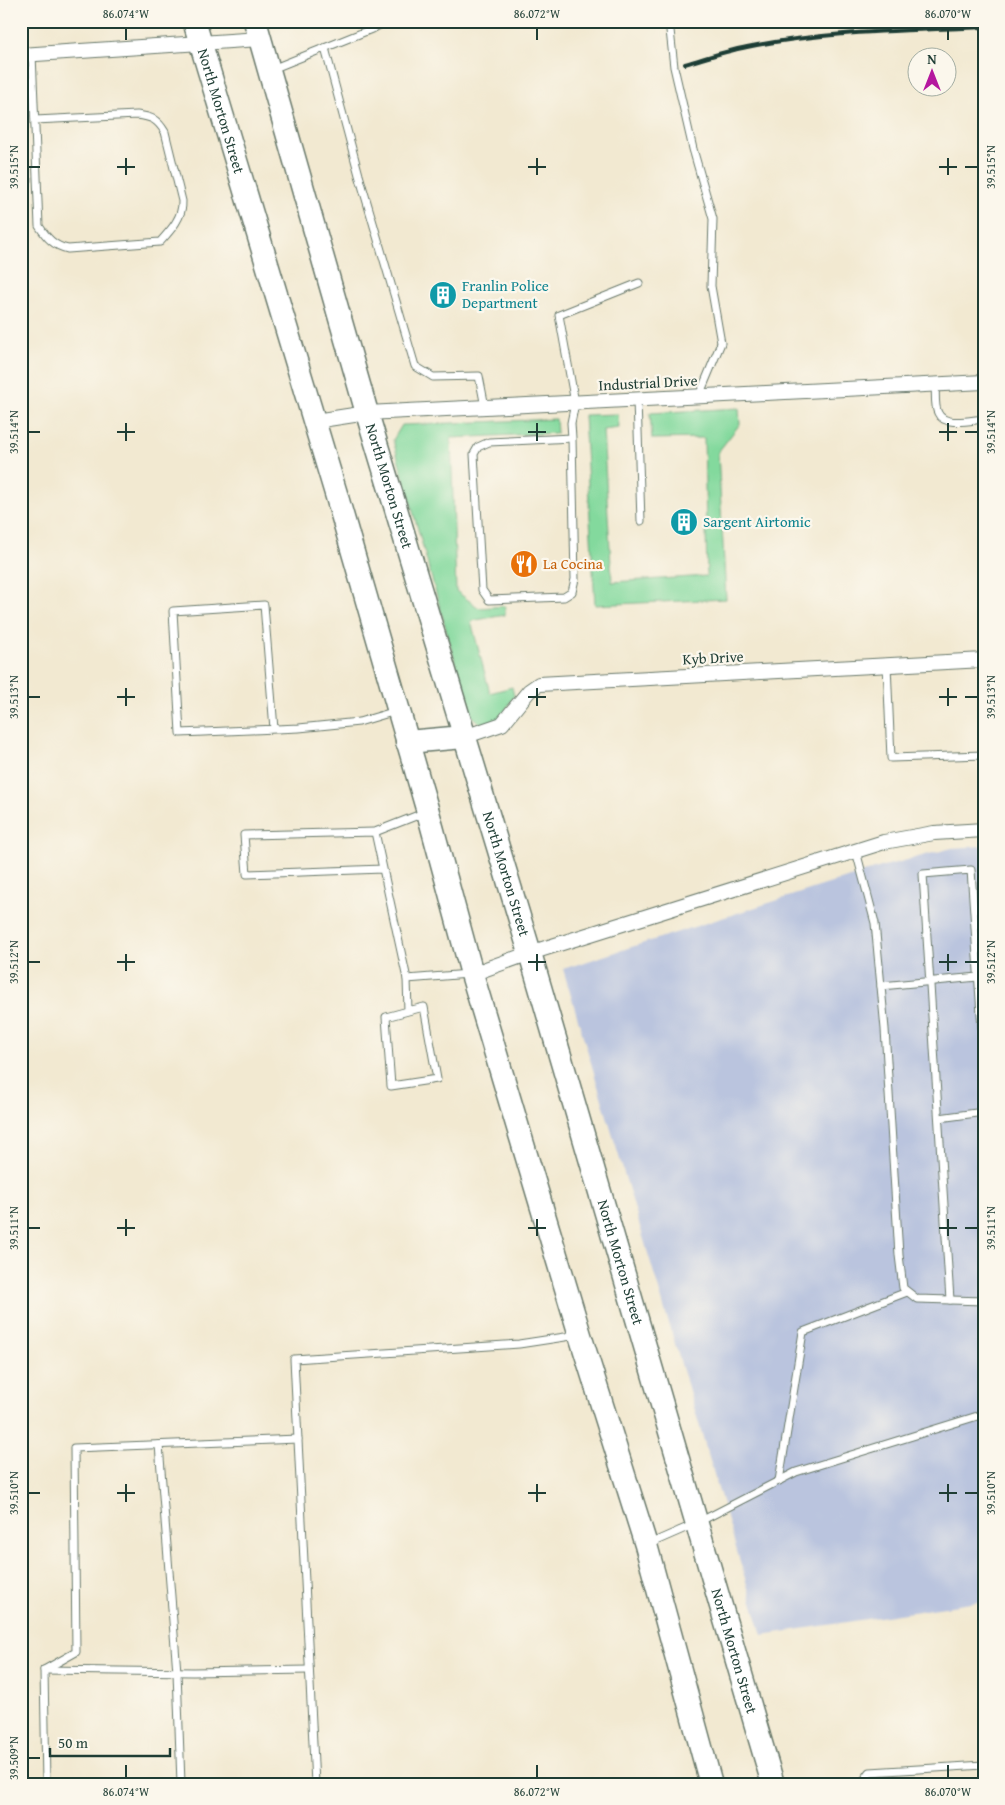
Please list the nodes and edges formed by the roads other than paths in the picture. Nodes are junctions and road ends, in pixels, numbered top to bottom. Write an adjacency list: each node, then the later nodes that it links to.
1 (194, 21): 6 (main road, North Morton Street)
2 (387, 21): 4 (lane)
3 (669, 21): 14 (lane)
4 (374, 25): 7 (lane)
5 (258, 30): 6 (street); 9 (main road, North Morton Street)
6 (200, 43): 8 (street); 20 (main road, North Morton Street)
7 (325, 48): 9 (lane); 17 (lane)
8 (27, 54): 10 (lane)
9 (269, 70): 18 (main road, North Morton Street)
10 (35, 120): 10 (lane)
11 (639, 283): 16 (lane)
12 (984, 382): 13 (street, Industrial Drive)
13 (935, 385): 14 (street, Industrial Drive); 19 (lane)
14 (699, 396): 15 (street, Industrial Drive)
15 (637, 400): 16 (street, Industrial Drive); 22 (lane)
16 (575, 403): 17 (street, Industrial Drive); 21 (lane)
17 (485, 407): 18 (street, Industrial Drive)
18 (367, 413): 20 (street, Industrial Drive); 27 (main road, North Morton Street)
19 (984, 419)
20 (315, 421): 25 (main road, North Morton Street)
21 (572, 438): 21 (lane)
22 (641, 521)
23 (984, 660): 24 (street, Kyb Drive)
24 (887, 665): 27 (street, Kyb Drive); 29 (lane)
25 (399, 710): 26 (lane); 28 (main road, North Morton Street)
26 (274, 729): 26 (lane)
27 (464, 737): 28 (main road); 35 (main road, North Morton Street)
28 (407, 742): 30 (main road, North Morton Street)
29 (984, 755)
30 (428, 812): 32 (lane); 36 (main road, North Morton Street)
31 (984, 830): 33 (street)
32 (375, 832): 34 (lane); 34 (lane)
33 (856, 851): 35 (street); 40 (lane)
34 (383, 869): 38 (lane)
35 (530, 954): 36 (street); 53 (main road, North Morton Street)
36 (472, 974): 38 (lane); 48 (main road, North Morton Street)
37 (978, 977): 39 (lane); 39 (lane); 42 (lane)
38 (407, 979): 41 (lane)
39 (930, 982): 40 (lane); 44 (lane)
40 (881, 986): 45 (lane)
41 (408, 1011): 41 (lane)
42 (984, 1058)
43 (984, 1112): 44 (lane)
44 (939, 1118): 46 (lane)
45 (908, 1292): 46 (lane); 52 (lane)
46 (950, 1300): 47 (lane)
47 (984, 1301)
48 (580, 1335): 50 (lane); 54 (main road, North Morton Street)
49 (984, 1414): 52 (lane)
50 (298, 1439): 51 (lane); 56 (lane)
51 (159, 1445): 55 (lane); 57 (lane)
52 (780, 1480): 53 (lane)
53 (697, 1523): 54 (lane); 63 (main road, North Morton Street)
54 (646, 1545): 62 (main road, North Morton Street)
55 (44, 1670): 57 (lane); 59 (lane)
56 (309, 1670): 57 (lane); 61 (lane)
57 (177, 1672): 60 (lane)
58 (984, 1765): 64 (lane)
59 (46, 1784)
60 (181, 1784)
61 (315, 1784)
62 (711, 1784)
63 (773, 1784)
64 (865, 1784)

